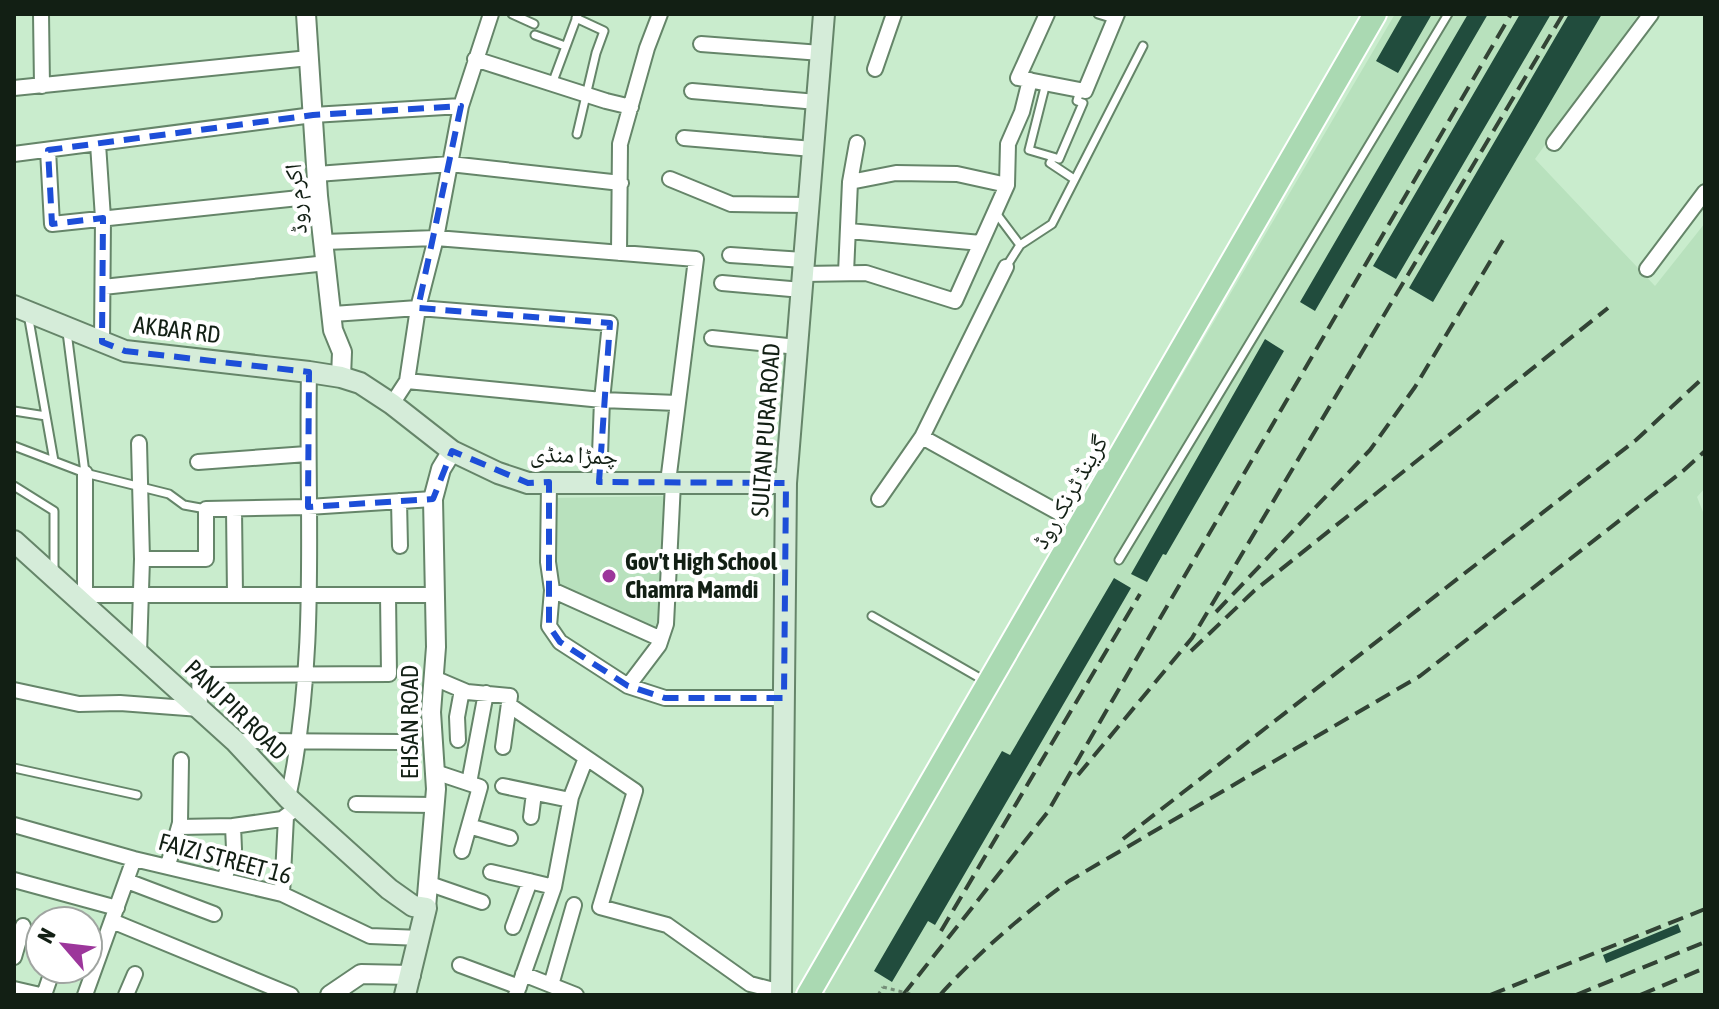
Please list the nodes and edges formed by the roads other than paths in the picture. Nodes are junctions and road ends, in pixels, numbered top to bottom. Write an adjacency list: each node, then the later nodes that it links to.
1 (41, 14): 27 (street)
2 (306, 14): 21 (street, اکرم روڈ)
3 (491, 14): 22 (street)
4 (512, 14): 15 (lane)
5 (660, 14): 34 (street)
6 (824, 14): 20 (main road, SULTAN PURA ROAD)
7 (894, 14): 23 (street)
8 (1047, 14): 24 (street)
9 (1098, 14): 14 (lane)
10 (1375, 14): 106 (main road, گرینڈ ٹرنک روڈ)
11 (1448, 14): 110 (lane)
12 (1651, 14): 39 (street)
13 (577, 16): 18 (lane); 31 (lane)
14 (1116, 17): 29 (street)
15 (534, 24)
16 (535, 35): 18 (lane)
17 (701, 44): 20 (street)
18 (565, 46): 26 (lane)
19 (1143, 46): 48 (lane)
20 (821, 53): 32 (main road, SULTAN PURA ROAD)
21 (309, 58): 27 (street); 35 (street, اکرم روڈ)
22 (475, 59): 26 (street); 33 (street)
23 (875, 69)
24 (1030, 80): 25 (street); 51 (street)
25 (1046, 83): 29 (street); 44 (lane)
26 (552, 84): 31 (street)
27 (42, 86): 28 (street)
28 (14, 88)
29 (1080, 90): 44 (lane)
30 (692, 91): 32 (street)
31 (586, 95): 34 (street); 36 (lane)
32 (817, 102): 41 (main road, SULTAN PURA ROAD)
33 (461, 106): 35 (street); 45 (street)
34 (631, 107): 50 (street)
35 (313, 115): 40 (street); 46 (street, اکرم روڈ)
36 (577, 134)
37 (684, 138): 41 (street)
38 (857, 143): 49 (street)
39 (1554, 143)
40 (98, 144): 42 (street); 56 (street)
41 (813, 149): 54 (main road, SULTAN PURA ROAD)
42 (48, 150): 43 (street); 56 (street)
43 (14, 154)
44 (1053, 157): 48 (lane)
45 (450, 164): 46 (street); 50 (street); 58 (street)
46 (317, 174): 53 (street, اکرم روڈ)
47 (670, 179): 54 (street)
48 (1074, 179): 61 (lane)
49 (850, 182): 51 (street); 57 (street)
50 (621, 183): 62 (street)
51 (1007, 185): 55 (street)
52 (1705, 192): 66 (street)
53 (318, 196): 56 (street); 59 (street, اکرم روڈ)
54 (809, 205): 68 (main road, SULTAN PURA ROAD)
55 (995, 211): 60 (street); 61 (lane)
56 (103, 218): 70 (street)
57 (849, 231): 60 (street); 67 (street)
58 (436, 238): 59 (street); 62 (street); 72 (street)
59 (324, 242): 64 (street, اکرم روڈ)
60 (981, 243): 67 (street)
61 (1020, 245): 65 (lane)
62 (619, 253): 82 (street)
63 (730, 255): 68 (street)
64 (327, 263): 70 (street); 73 (street, اکرم روڈ)
65 (1006, 267): 86 (street)
66 (1647, 269)
67 (846, 273): 68 (street)
68 (803, 275): 69 (street); 77 (main road, SULTAN PURA ROAD)
69 (722, 283)
70 (103, 287): 76 (street)
71 (21, 308): 74 (main road, AKBAR RD); 85 (lane)
72 (418, 308): 73 (street); 80 (street); 81 (street)
73 (333, 314): 79 (street, اکرم روڈ)
74 (66, 327): 76 (main road, AKBAR RD); 93 (lane)
75 (712, 338): 77 (street)
76 (102, 342): 78 (main road, AKBAR RD)
77 (797, 347): 97 (main road, SULTAN PURA ROAD)
78 (309, 372): 79 (main road, AKBAR RD); 90 (street)
79 (341, 377): 83 (main road, چمڑا منڈی)
80 (407, 381): 81 (street); 83 (street)
81 (602, 400): 82 (street); 95 (street)
82 (677, 403): 96 (street)
83 (392, 404): 89 (main road, چمڑا منڈی)
84 (14, 411): 85 (lane)
85 (46, 416): 91 (lane)
86 (922, 437): 101 (street); 106 (street)
87 (139, 443): 99 (street)
88 (14, 446): 91 (lane)
89 (452, 451): 94 (main road, چمڑا منڈی); 100 (street, EHSAN ROAD)
90 (307, 454): 92 (street); 103 (street)
91 (54, 461): 93 (lane)
92 (198, 462)
93 (85, 473): 99 (lane); 113 (street)
94 (549, 482): 95 (main road, چمڑا منڈی); 112 (street)
95 (599, 482): 96 (main road, چمڑا منڈی)
96 (671, 483): 97 (main road, چمڑا منڈی); 120 (street)
97 (786, 483): 129 (main road, SULTAN PURA ROAD)
98 (14, 486): 111 (lane)
99 (141, 487): 104 (lane); 109 (street)
100 (433, 499): 102 (street); 118 (street, EHSAN ROAD)
101 (879, 499)
102 (399, 501): 103 (street); 108 (street)
103 (308, 507): 105 (street); 116 (street)
104 (206, 509): 105 (street); 109 (street)
105 (234, 509): 115 (street)
106 (1081, 525): 124 (main road, گرینڈ ٹرنک روڈ)
107 (14, 541): 111 (main road, PANJ PIR ROAD)
108 (400, 546)
109 (142, 559): 114 (street)
110 (1119, 560)
111 (54, 577): 113 (main road, PANJ PIR ROAD)
112 (552, 590): 120 (street); 125 (street)
113 (80, 595): 114 (street); 121 (main road, PANJ PIR ROAD)
114 (141, 595): 115 (street); 121 (street)
115 (235, 595): 116 (street)
116 (310, 595): 117 (street); 122 (street)
117 (388, 595): 118 (street); 122 (street)
118 (436, 595): 123 (street, EHSAN ROAD)
119 (872, 616): 124 (lane)
120 (661, 639): 125 (street)
121 (139, 653): 131 (main road, PANJ PIR ROAD)
122 (306, 675): 131 (street); 135 (street)
123 (434, 678): 127 (street); 140 (street, EHSAN ROAD)
124 (989, 683): 189 (main road, گرینڈ ٹرنک روڈ)
125 (628, 686): 129 (street)
126 (14, 690): 131 (street)
127 (462, 690): 128 (street); 132 (street)
128 (486, 693): 130 (street); 141 (street)
129 (784, 698): 181 (main road, SULTAN PURA ROAD)
130 (509, 705): 136 (street); 137 (street)
131 (200, 709): 133 (main road, PANJ PIR ROAD)
132 (458, 740)
133 (235, 741): 135 (street); 148 (main road, PANJ PIR ROAD)
134 (399, 742): 135 (street)
135 (300, 743): 148 (street)
136 (503, 747)
137 (586, 758): 145 (street); 181 (street)
138 (181, 760): 153 (street)
139 (14, 768): 144 (lane)
140 (435, 772): 141 (street); 147 (street, EHSAN ROAD)
141 (469, 783): 152 (street)
142 (503, 786): 143 (street)
143 (534, 793): 145 (street); 149 (street)
144 (137, 795)
145 (570, 800): 164 (street)
146 (356, 804): 147 (street)
147 (434, 805): 163 (street, EHSAN ROAD)
148 (291, 808): 151 (street); 165 (street); 168 (main road, PANJ PIR ROAD)
149 (531, 817)
150 (14, 825): 156 (street, FAIZI STREET 16)
151 (233, 826): 153 (street); 160 (street)
152 (469, 826): 154 (street); 155 (street)
153 (179, 827): 157 (street)
154 (510, 838)
155 (462, 851)
156 (134, 859): 157 (street, FAIZI STREET 16); 161 (street)
157 (168, 865): 160 (street, FAIZI STREET 16)
158 (491, 872): 162 (street)
159 (14, 880): 169 (street)
160 (224, 880): 165 (street, FAIZI STREET 16)
161 (127, 881): 169 (street); 170 (street)
162 (530, 881): 164 (street); 172 (street)
163 (430, 884): 166 (street); 168 (street, EHSAN ROAD)
164 (554, 887): 178 (street)
165 (282, 894): 173 (street, FAIZI STREET 16)
166 (482, 902)
167 (574, 905): 179 (street)
168 (426, 908): 173 (main road, EHSAN ROAD)
169 (114, 914): 183 (street); 185 (street)
170 (214, 914)
171 (23, 926): 174 (street)
172 (513, 927)
173 (421, 938): 177 (main road, EHSAN ROAD)
174 (14, 957)
175 (460, 965): 178 (street)
176 (135, 974): 184 (street)
177 (411, 975): 186 (street); 187 (main road, EHSAN ROAD)
178 (519, 985): 179 (street)
179 (551, 985): 188 (street)
180 (14, 989): 182 (street)
181 (781, 993)
182 (42, 995)
183 (85, 995)
184 (126, 995)
185 (291, 995)
186 (330, 995)
187 (405, 995)
188 (576, 995)
189 (808, 995)

